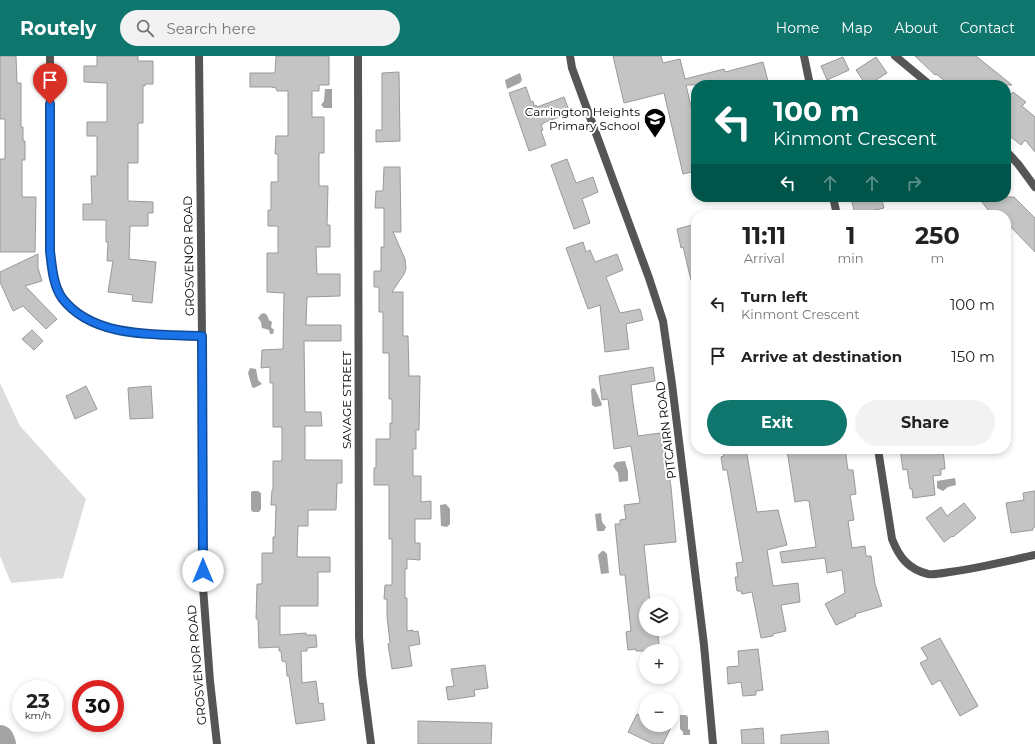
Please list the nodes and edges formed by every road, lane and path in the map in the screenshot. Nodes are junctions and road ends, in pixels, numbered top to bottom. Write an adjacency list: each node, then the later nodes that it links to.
1 (50, 56): 11 (street)
2 (199, 56): 11 (street, GROSVENOR ROAD)
3 (358, 56): 15 (street, SAVAGE STREET)
4 (570, 56): 16 (street, PITCAIRN ROAD)
5 (804, 56): 7 (street)
6 (895, 56): 8 (street)
7 (809, 80)
8 (924, 80)
9 (1011, 156): 10 (street)
10 (1035, 187)
11 (202, 336): 14 (street, GROSVENOR ROAD)
12 (879, 454): 13 (street)
13 (1035, 555)
14 (217, 744)
15 (371, 744)
16 (713, 744)

